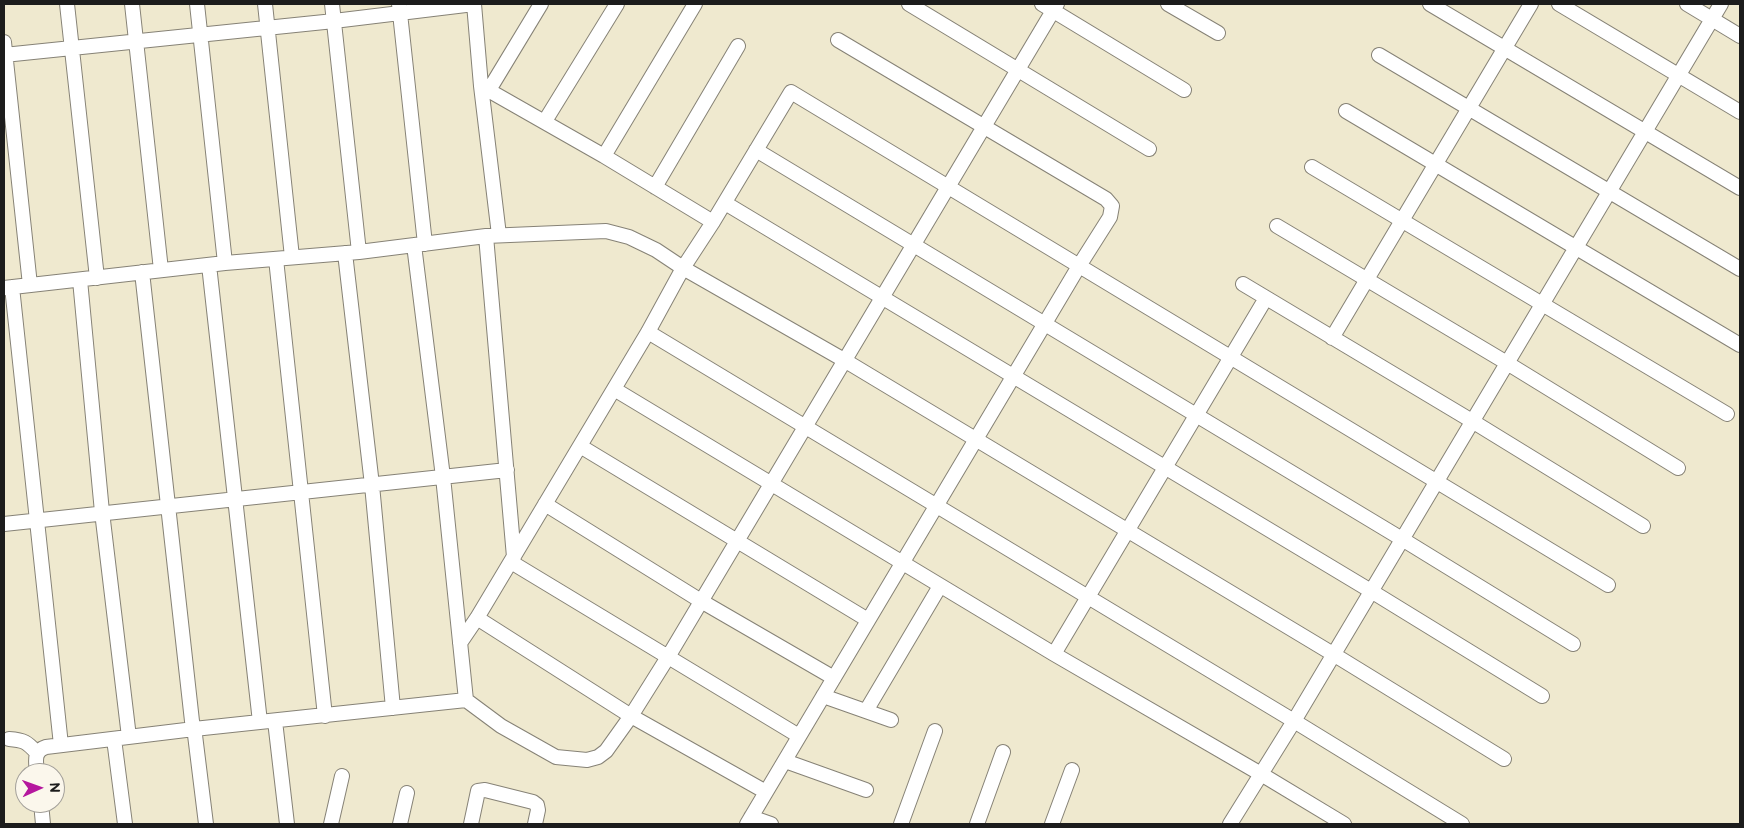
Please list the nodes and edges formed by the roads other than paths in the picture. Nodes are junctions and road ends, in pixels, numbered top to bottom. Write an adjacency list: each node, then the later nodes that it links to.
1 (67, 4): 28 (street)
2 (132, 4): 26 (street)
3 (197, 4): 23 (street)
4 (265, 4): 21 (street)
5 (332, 4): 20 (street)
6 (474, 4): 18 (street); 34 (street)
7 (541, 4): 34 (street)
8 (616, 4): 39 (street)
9 (694, 4): 44 (street)
10 (909, 4): 32 (street)
11 (1168, 4): 22 (street)
12 (1430, 4): 29 (street)
13 (1531, 4): 29 (street)
14 (1559, 4): 33 (street)
15 (1687, 4): 19 (street)
16 (1721, 4): 19 (street)
17 (1050, 6): 32 (street); 35 (street)
18 (400, 9): 20 (street); 56 (street)
19 (1712, 18): 24 (street); 33 (street)
20 (334, 21): 21 (street); 59 (street)
21 (268, 28): 23 (street); 60 (street)
22 (1218, 34)
23 (200, 35): 26 (street); 62 (street)
24 (1740, 36)
25 (838, 40): 40 (street)
26 (136, 41): 28 (street); 67 (street)
27 (738, 46): 47 (street)
28 (72, 48): 30 (street); 69 (street)
29 (1504, 49): 36 (street); 41 (street)
30 (4, 51): 73 (street)
31 (1379, 55): 36 (street)
32 (1018, 70): 40 (street); 42 (street)
33 (1679, 75): 38 (street); 41 (street)
34 (485, 88): 39 (street); 55 (street)
35 (1184, 90)
36 (1469, 109): 45 (street); 50 (street)
37 (1346, 111): 45 (street)
38 (1740, 112)
39 (545, 121): 44 (street)
40 (983, 127): 48 (street); 64 (street)
41 (1645, 132): 49 (street); 50 (street)
42 (1149, 149)
43 (756, 150): 48 (street); 51 (street); 57 (street)
44 (604, 156): 47 (street)
45 (1436, 165): 52 (street); 58 (street)
46 (1312, 167): 52 (street)
47 (655, 187): 53 (street)
48 (948, 187): 57 (street); 64 (street)
49 (1740, 188)
50 (1609, 192): 58 (street); 66 (street)
51 (725, 203): 53 (street); 75 (street)
52 (1402, 221): 71 (street); 77 (street)
53 (714, 222): 65 (street)
54 (1277, 226): 71 (street)
55 (492, 235): 56 (street); 65 (street); 95 (street)
56 (419, 244): 59 (street); 96 (street)
57 (913, 245): 75 (street); 78 (street)
58 (1576, 248): 77 (street); 81 (street)
59 (352, 252): 60 (street); 98 (street)
60 (292, 257): 61 (street)
61 (276, 259): 62 (street); 100 (street)
62 (225, 263): 63 (street)
63 (209, 265): 67 (street); 101 (street)
64 (1079, 266): 78 (street); 82 (street)
65 (683, 268): 79 (street); 83 (street)
66 (1740, 269)
67 (161, 270): 68 (street)
68 (142, 272): 69 (street); 103 (street)
69 (97, 278): 70 (street)
70 (80, 280): 73 (street); 105 (street)
71 (1367, 280): 80 (street); 84 (street)
72 (1243, 284): 76 (street)
73 (30, 285): 74 (street)
74 (8, 288): 106 (street)
75 (882, 298): 83 (street); 85 (street)
76 (1266, 298): 80 (street); 82 (street)
77 (1542, 304): 84 (street); 87 (street)
78 (1044, 324): 85 (street); 88 (street)
79 (648, 332): 86 (street); 90 (street)
80 (1332, 338): 89 (street)
81 (1740, 345)
82 (1231, 358): 88 (street); 97 (street)
83 (844, 360): 90 (street); 91 (street)
84 (1507, 363): 89 (street); 94 (street)
85 (1013, 377): 91 (street); 93 (street)
86 (614, 388): 92 (street); 99 (street)
87 (1727, 414)
88 (1196, 416): 93 (street); 110 (street)
89 (1472, 421): 97 (street); 108 (street)
90 (804, 427): 99 (street); 104 (street)
91 (976, 440): 104 (street); 109 (street)
92 (580, 446): 102 (street); 111 (street)
93 (1165, 468): 109 (street); 116 (street)
94 (1678, 468)
95 (507, 470): 96 (street); 112 (street)
96 (443, 477): 98 (street); 121 (street)
97 (1437, 481): 110 (street); 114 (street)
98 (372, 484): 100 (street); 130 (street)
99 (771, 484): 111 (street); 113 (street)
100 (301, 492): 101 (street); 132 (street)
101 (234, 500): 103 (street); 137 (street)
102 (545, 504): 112 (street); 118 (street)
103 (169, 506): 105 (street); 138 (street)
104 (936, 506): 113 (street); 117 (street)
105 (102, 512): 106 (street); 141 (street)
106 (37, 520): 107 (street); 144 (street)
107 (4, 524)
108 (1643, 526)
109 (1128, 531): 117 (street); 124 (street)
110 (1402, 539): 116 (street); 122 (street)
111 (737, 541): 118 (street); 120 (street)
112 (512, 559): 119 (street); 125 (street)
113 (902, 563): 115 (street); 120 (street)
114 (1608, 585)
115 (940, 586): 123 (street); 131 (street)
116 (1371, 592): 124 (street); 128 (street)
117 (1088, 598): 123 (street); 136 (street)
118 (701, 601): 125 (street); 126 (street)
119 (477, 618): 121 (street); 133 (street)
120 (868, 620): 126 (street)
121 (460, 643): 129 (street)
122 (1573, 644)
123 (1054, 654): 151 (street)
124 (1333, 654): 136 (street); 147 (street)
125 (668, 657): 133 (street); 140 (street)
126 (834, 678): 127 (street)
127 (823, 696): 131 (street); 140 (street)
128 (1542, 696)
129 (466, 700): 130 (street); 133 (street)
130 (393, 708): 132 (street)
131 (866, 711): 134 (street)
132 (326, 716): 135 (street)
133 (632, 716): 155 (street)
134 (891, 720)
135 (275, 721): 137 (street); 159 (street)
136 (1294, 721): 151 (street); 170 (street)
137 (260, 722): 138 (street)
138 (194, 729): 141 (street); 158 (street)
139 (935, 731): 165 (street)
140 (799, 736): 148 (street)
141 (129, 737): 143 (street)
142 (9, 739): 146 (street)
143 (114, 739): 144 (street); 157 (street)
144 (61, 745): 146 (street)
145 (1003, 752): 166 (street)
146 (37, 753): 149 (street)
147 (1504, 759)
148 (785, 761): 153 (street); 155 (street)
149 (37, 763)
150 (1072, 770): 167 (street)
151 (1261, 774): 168 (street); 169 (street)
152 (342, 776): 160 (street)
153 (866, 790)
154 (407, 792): 161 (street)
155 (766, 792): 156 (street)
156 (749, 821): 164 (street)
157 (125, 824)
158 (206, 824)
159 (287, 824)
160 (331, 824)
161 (400, 824)
162 (471, 824): 163 (street)
163 (536, 824)
164 (771, 824)
165 (900, 824)
166 (978, 824)
167 (1052, 824)
168 (1230, 824)
169 (1344, 824)
170 (1462, 824)

